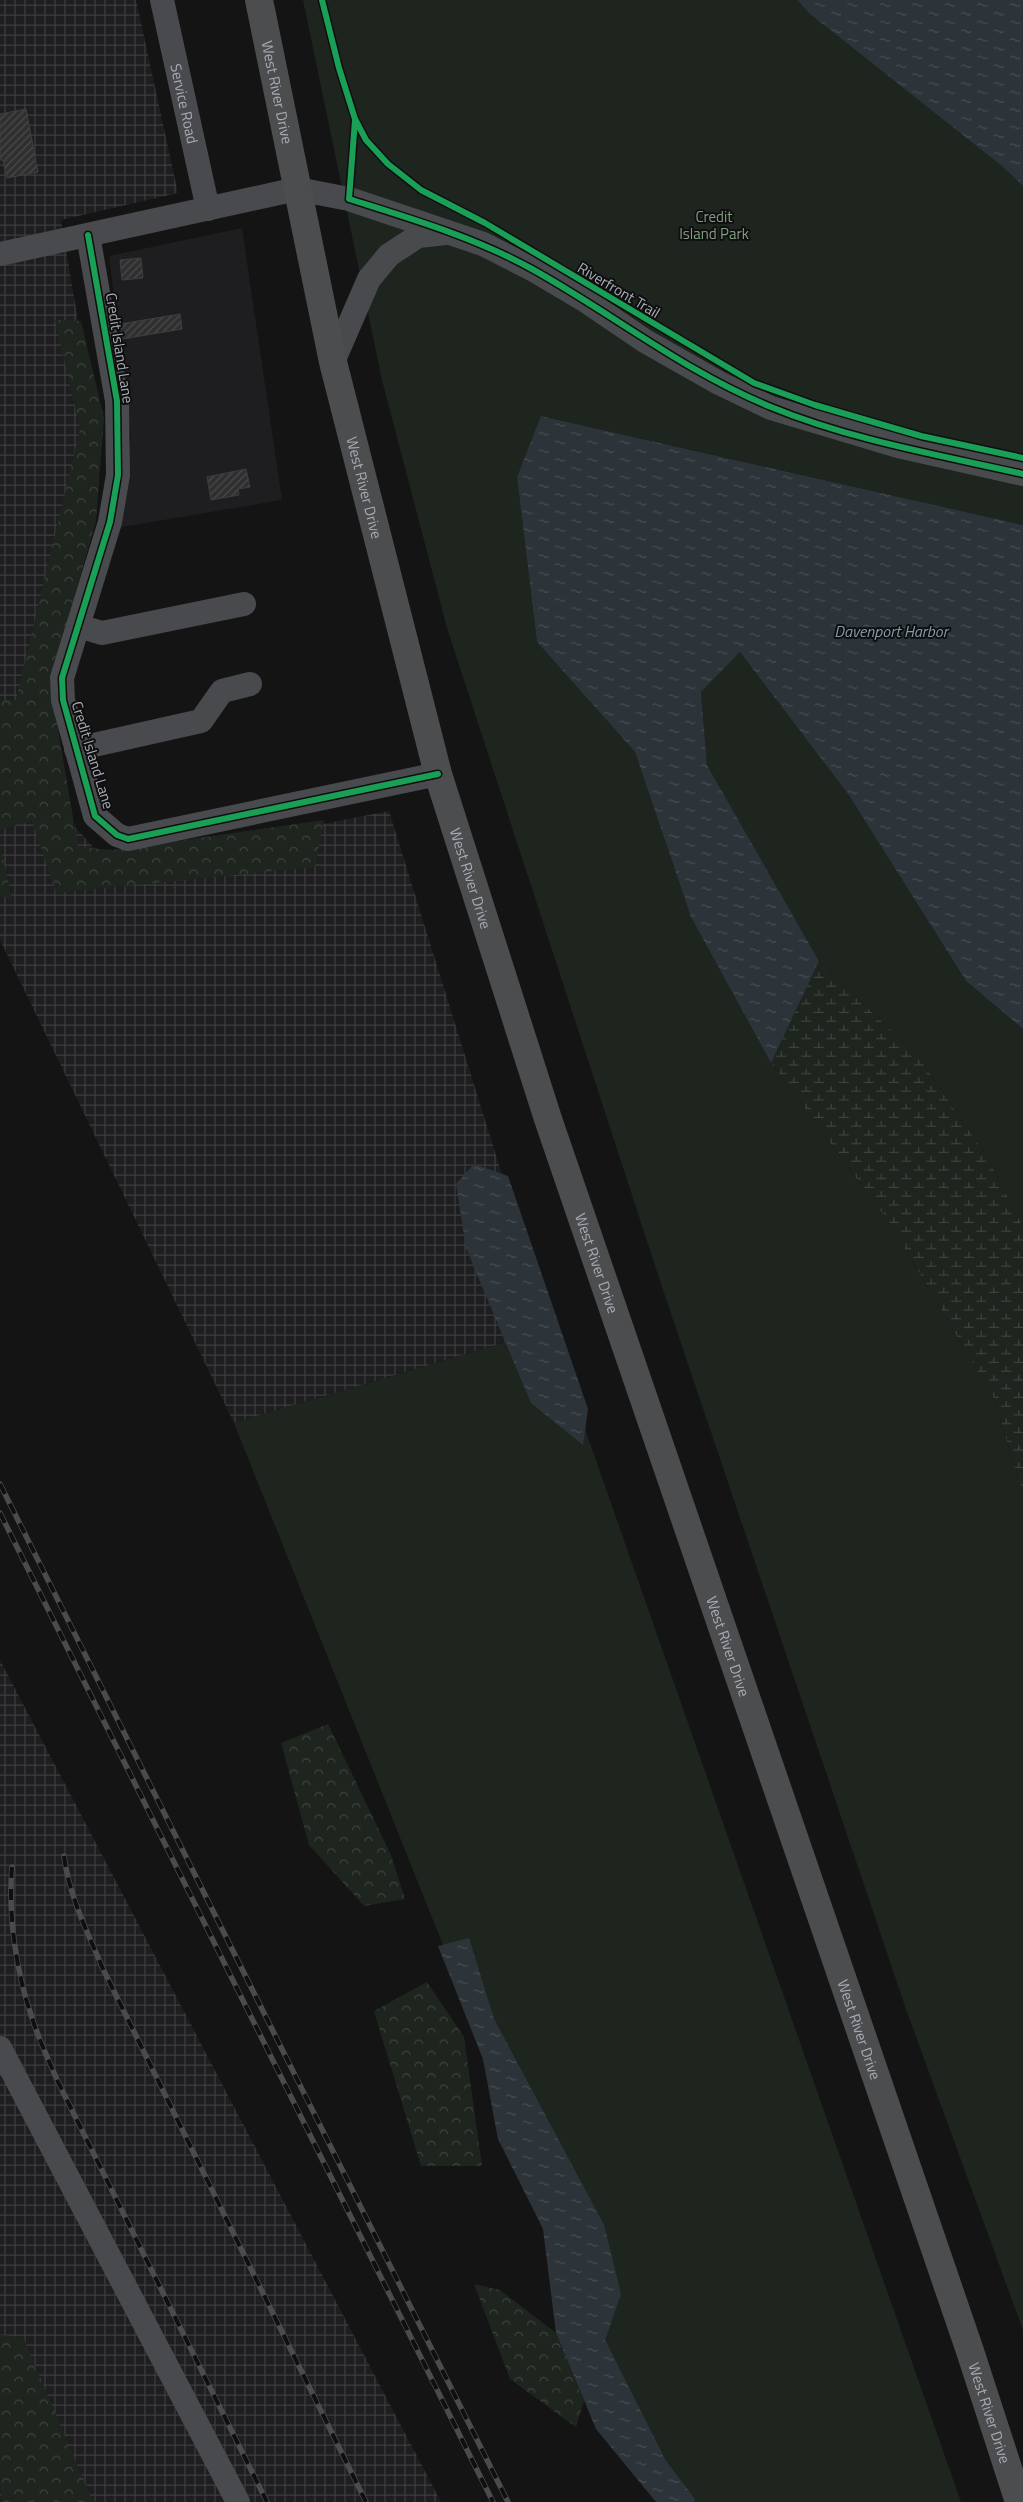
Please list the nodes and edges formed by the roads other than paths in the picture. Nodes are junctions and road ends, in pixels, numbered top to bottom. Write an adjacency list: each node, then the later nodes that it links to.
1 (162, 0): 4 (street, Service Road)
2 (259, 0): 3 (main road, West River Drive)
3 (297, 189): 4 (street); 5 (street); 8 (main road, West River Drive)
4 (208, 208): 6 (street)
5 (453, 232): 8 (street); 9 (street)
6 (88, 235): 7 (street); 11 (street, Credit Island Lane)
7 (0, 254)
8 (333, 362): 14 (main road, West River Drive)
9 (1023, 474)
10 (244, 604): 11 (street)
11 (78, 626): 13 (street, Credit Island Lane)
12 (250, 684): 13 (street)
13 (76, 749): 14 (street, Credit Island Lane)
14 (438, 774): 17 (main road, West River Drive)
15 (0, 2048): 16 (street)
16 (238, 2502)
17 (1019, 2502)

